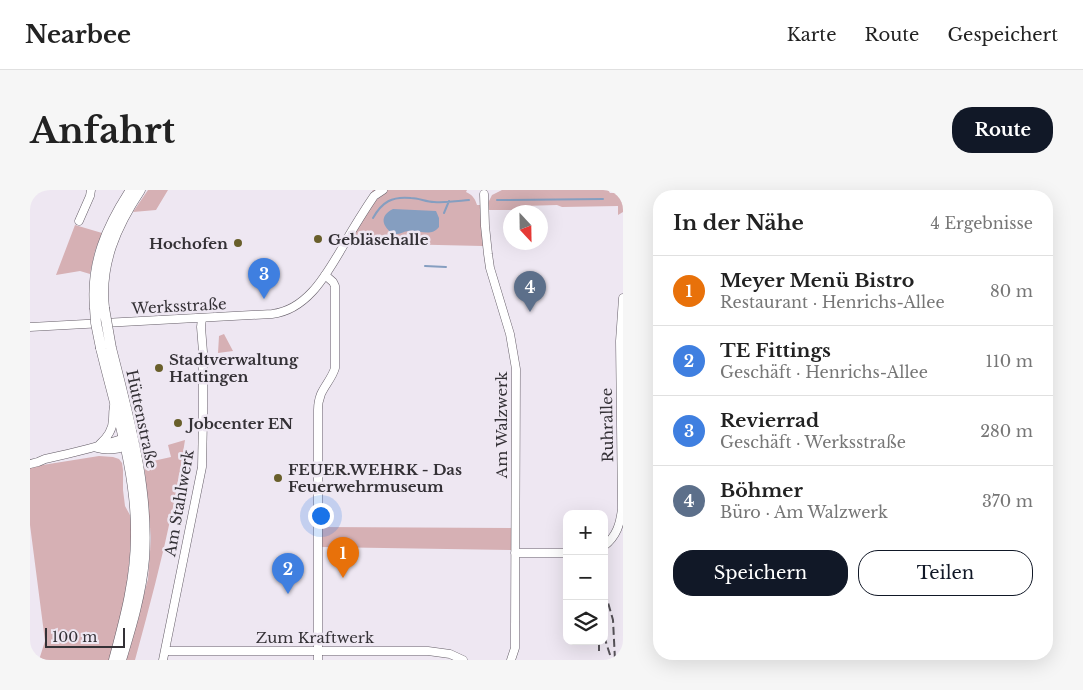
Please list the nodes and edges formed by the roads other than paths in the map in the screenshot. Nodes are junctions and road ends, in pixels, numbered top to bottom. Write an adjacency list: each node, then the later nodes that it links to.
1 (91, 190): 6 (street)
2 (131, 190): 9 (main road, Hüttenstraße)
3 (140, 190): 9 (main road, Hüttenstraße)
4 (383, 190): 7 (street, Werksstraße)
5 (484, 191): 20 (street, Am Walzwerk)
6 (79, 221)
7 (325, 276): 10 (street, Werksstraße); 22 (street)
8 (623, 298): 19 (street, Ruhrallee)
9 (99, 308): 12 (main road, Hüttenstraße, bridge)
10 (202, 318): 11 (street, Werksstraße); 23 (street, Am Stahlwerk)
11 (32, 328)
12 (106, 348): 13 (main road, Hüttenstraße); 14 (main road, Hüttenstraße)
13 (114, 402): 14 (main road, Hüttenstraße); 15 (street)
14 (129, 441): 15 (street); 25 (main road, Hüttenstraße); 26 (main road, Hüttenstraße)
15 (96, 448): 17 (street)
16 (30, 459): 17 (street)
17 (45, 459): 18 (street)
18 (30, 464)
19 (608, 543)
20 (515, 553): 21 (street); 30 (street, Am Walzwerk)
21 (563, 553)
22 (318, 650): 24 (street, Zum Kraftwerk); 28 (street); 29 (street, Zum Kraftwerk)
23 (165, 651): 24 (street, Zum Kraftwerk); 27 (street, Am Stahlwerk)
24 (231, 656)
25 (114, 660)
26 (121, 660)
27 (164, 660)
28 (318, 660)
29 (464, 660)
30 (512, 660)

